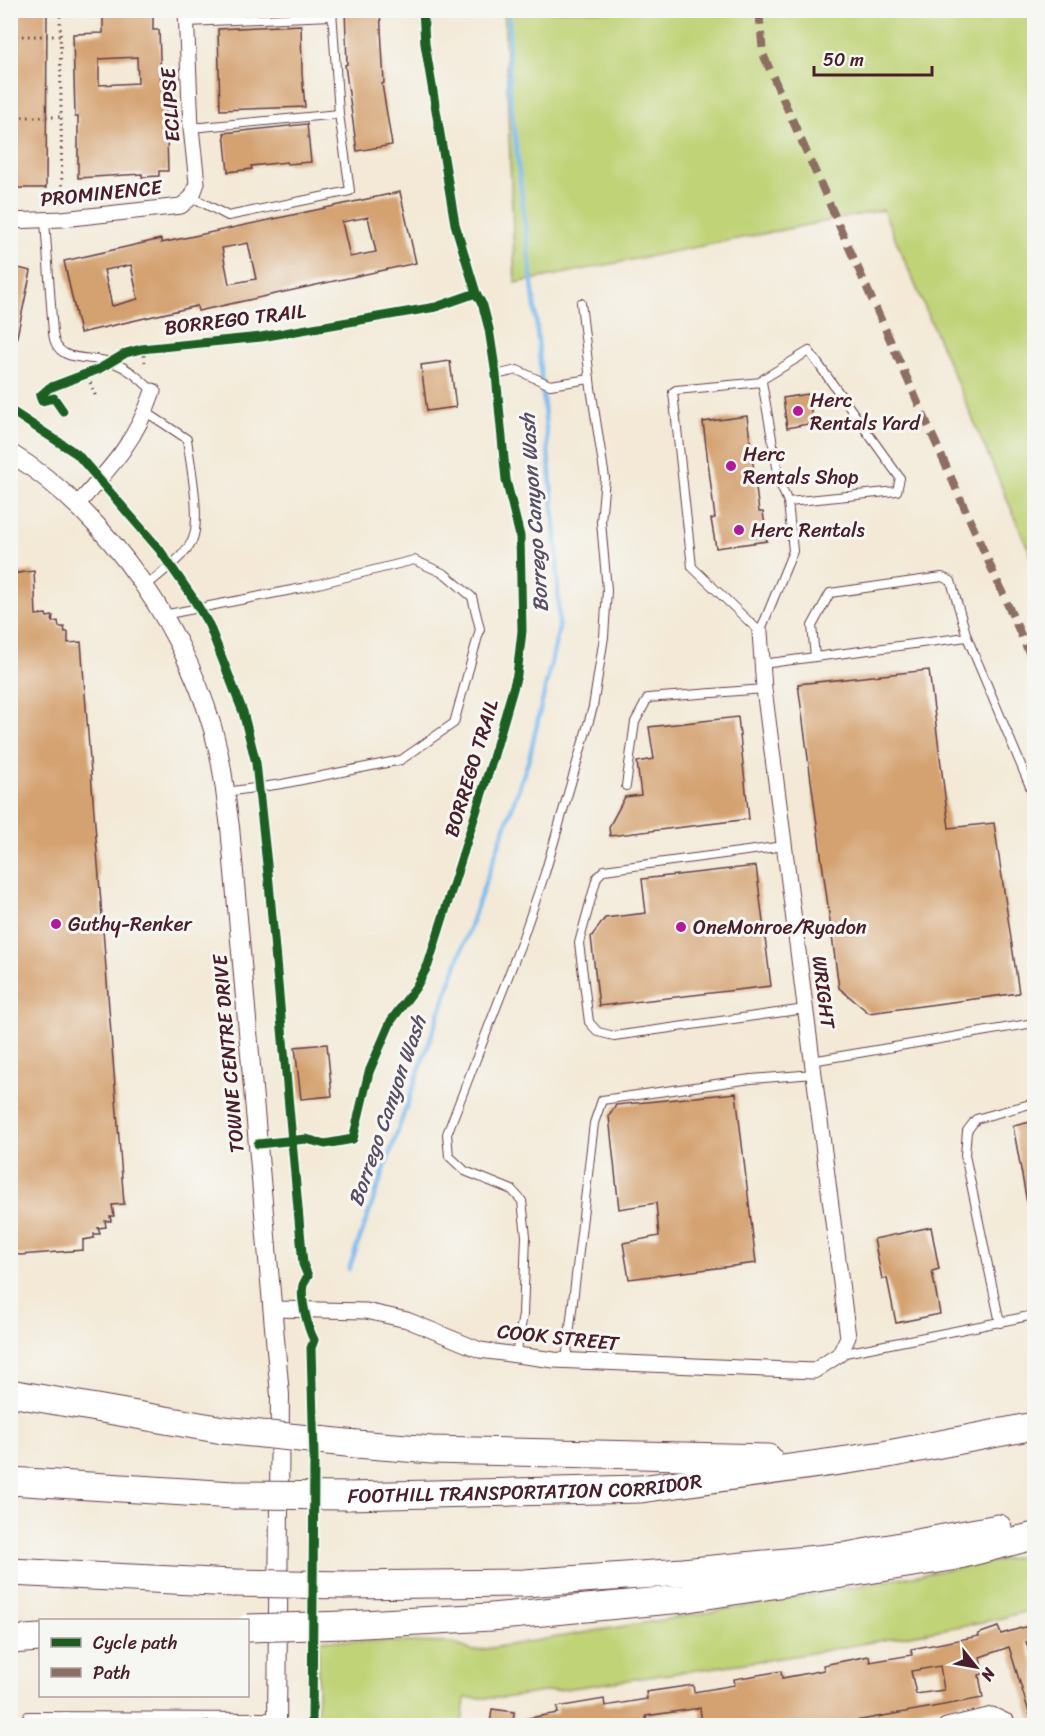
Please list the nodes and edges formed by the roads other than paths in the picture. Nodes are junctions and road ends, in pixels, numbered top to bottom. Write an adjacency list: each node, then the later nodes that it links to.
1 (332, 13): 2 (lane); 3 (lane)
2 (186, 16): 4 (street, ECLIPSE)
3 (339, 114): 4 (lane); 5 (lane)
4 (192, 128): 5 (street, ECLIPSE)
5 (192, 197): 7 (street, PROMINENCE)
6 (10, 221): 7 (street, PROMINENCE)
7 (45, 221): 12 (lane)
8 (581, 303): 10 (lane)
9 (496, 375): 10 (lane)
10 (590, 379): 36 (lane)
11 (762, 382): 15 (lane); 15 (lane); 19 (lane)
12 (153, 391): 13 (street)
13 (146, 412): 16 (street); 17 (lane)
14 (10, 453): 16 (street, TOWNE CENTRE DRIVE)
15 (788, 502): 19 (lane)
16 (77, 505): 17 (street, TOWNE CENTRE DRIVE)
17 (144, 587): 18 (street, TOWNE CENTRE DRIVE)
18 (163, 615): 25 (street, TOWNE CENTRE DRIVE); 25 (lane)
19 (760, 633): 22 (street, WRIGHT)
20 (966, 637): 21 (lane); 21 (lane); 26 (lane)
21 (815, 657): 22 (lane)
22 (762, 664): 23 (street, WRIGHT)
23 (764, 689): 24 (lane); 27 (street, WRIGHT)
24 (626, 786)
25 (225, 792): 32 (street, TOWNE CENTRE DRIVE)
26 (1035, 796)
27 (784, 846): 28 (street, WRIGHT); 28 (lane)
28 (805, 1009): 30 (street, WRIGHT)
29 (1035, 1023): 30 (lane)
30 (813, 1068): 35 (street, WRIGHT); 37 (lane)
31 (1035, 1103): 34 (lane)
32 (273, 1309): 36 (street, COOK STREET); 49 (street, TOWNE CENTRE DRIVE)
33 (1035, 1315): 34 (lane)
34 (1000, 1323): 35 (lane)
35 (840, 1354): 37 (street, COOK STREET)
36 (516, 1355): 37 (street, COOK STREET)
37 (566, 1361)
38 (10, 1393): 40 (highway, bridge)
39 (1035, 1426): 40 (highway, FOOTHILL TRANSPORTATION CORRIDOR)
40 (883, 1455): 41 (highway, FOOTHILL TRANSPORTATION CORRIDOR, bridge)
41 (10, 1481)
42 (1035, 1521): 44 (highway, bridge)
43 (1035, 1536): 45 (highway, bridge)
44 (10, 1572)
45 (249, 1628)
46 (39, 1638): 47 (highway)
47 (10, 1640)
48 (28, 1716): 49 (lane)
49 (277, 1721)
50 (946, 1725): 51 (street)
51 (1009, 1725)

